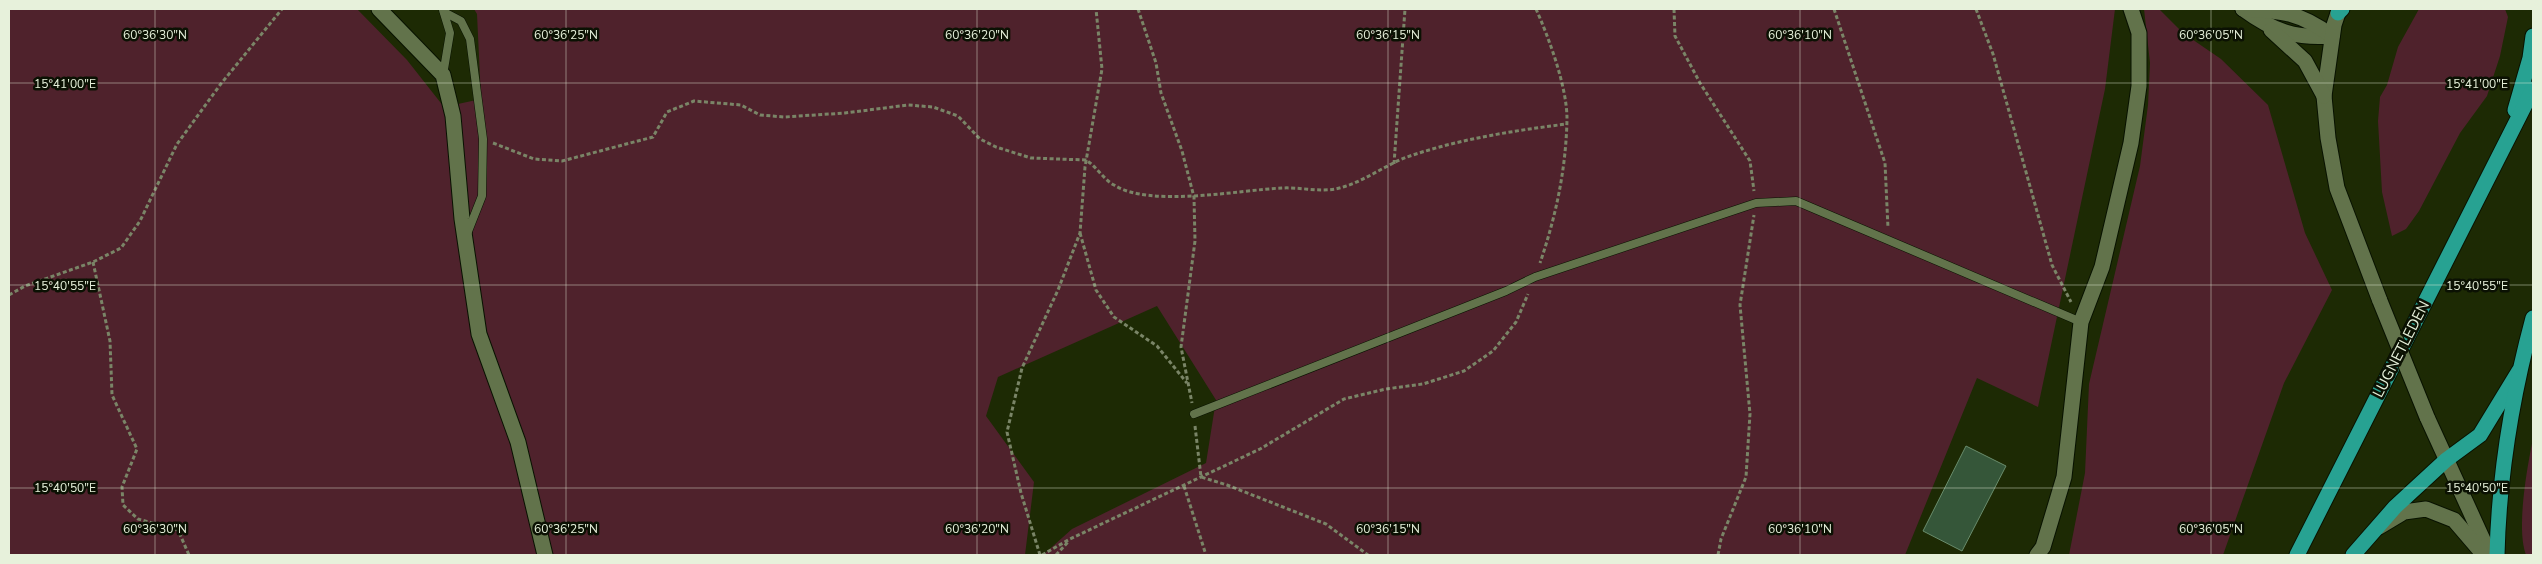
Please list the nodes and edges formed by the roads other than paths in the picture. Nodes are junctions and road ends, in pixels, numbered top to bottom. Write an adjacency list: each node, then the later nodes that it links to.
1 (379, 9): 8 (street)
2 (2131, 9): 14 (street)
3 (2339, 10): 6 (street)
4 (443, 11): 8 (lane); 12 (lane)
5 (2266, 26): 6 (street); 6 (street); 10 (street)
6 (2332, 36): 10 (street)
7 (2533, 36): 11 (highway)
8 (443, 74): 12 (street)
9 (2533, 89): 11 (highway, LUGNETLEDEN)
10 (2324, 96): 17 (street, bridge)
11 (2505, 141): 21 (highway, LUGNETLEDEN)
12 (465, 238): 19 (street)
13 (2533, 318): 15 (highway)
14 (2081, 322): 16 (lane); 20 (street)
15 (2519, 371): 17 (highway); 25 (highway)
16 (1194, 414)
17 (2446, 460): 18 (highway); 24 (street)
18 (2376, 530): 22 (highway); 23 (street)
19 (545, 555)
20 (2037, 555)
21 (2297, 555)
22 (2353, 555)
23 (2484, 555)
24 (2490, 555)
25 (2497, 555)

